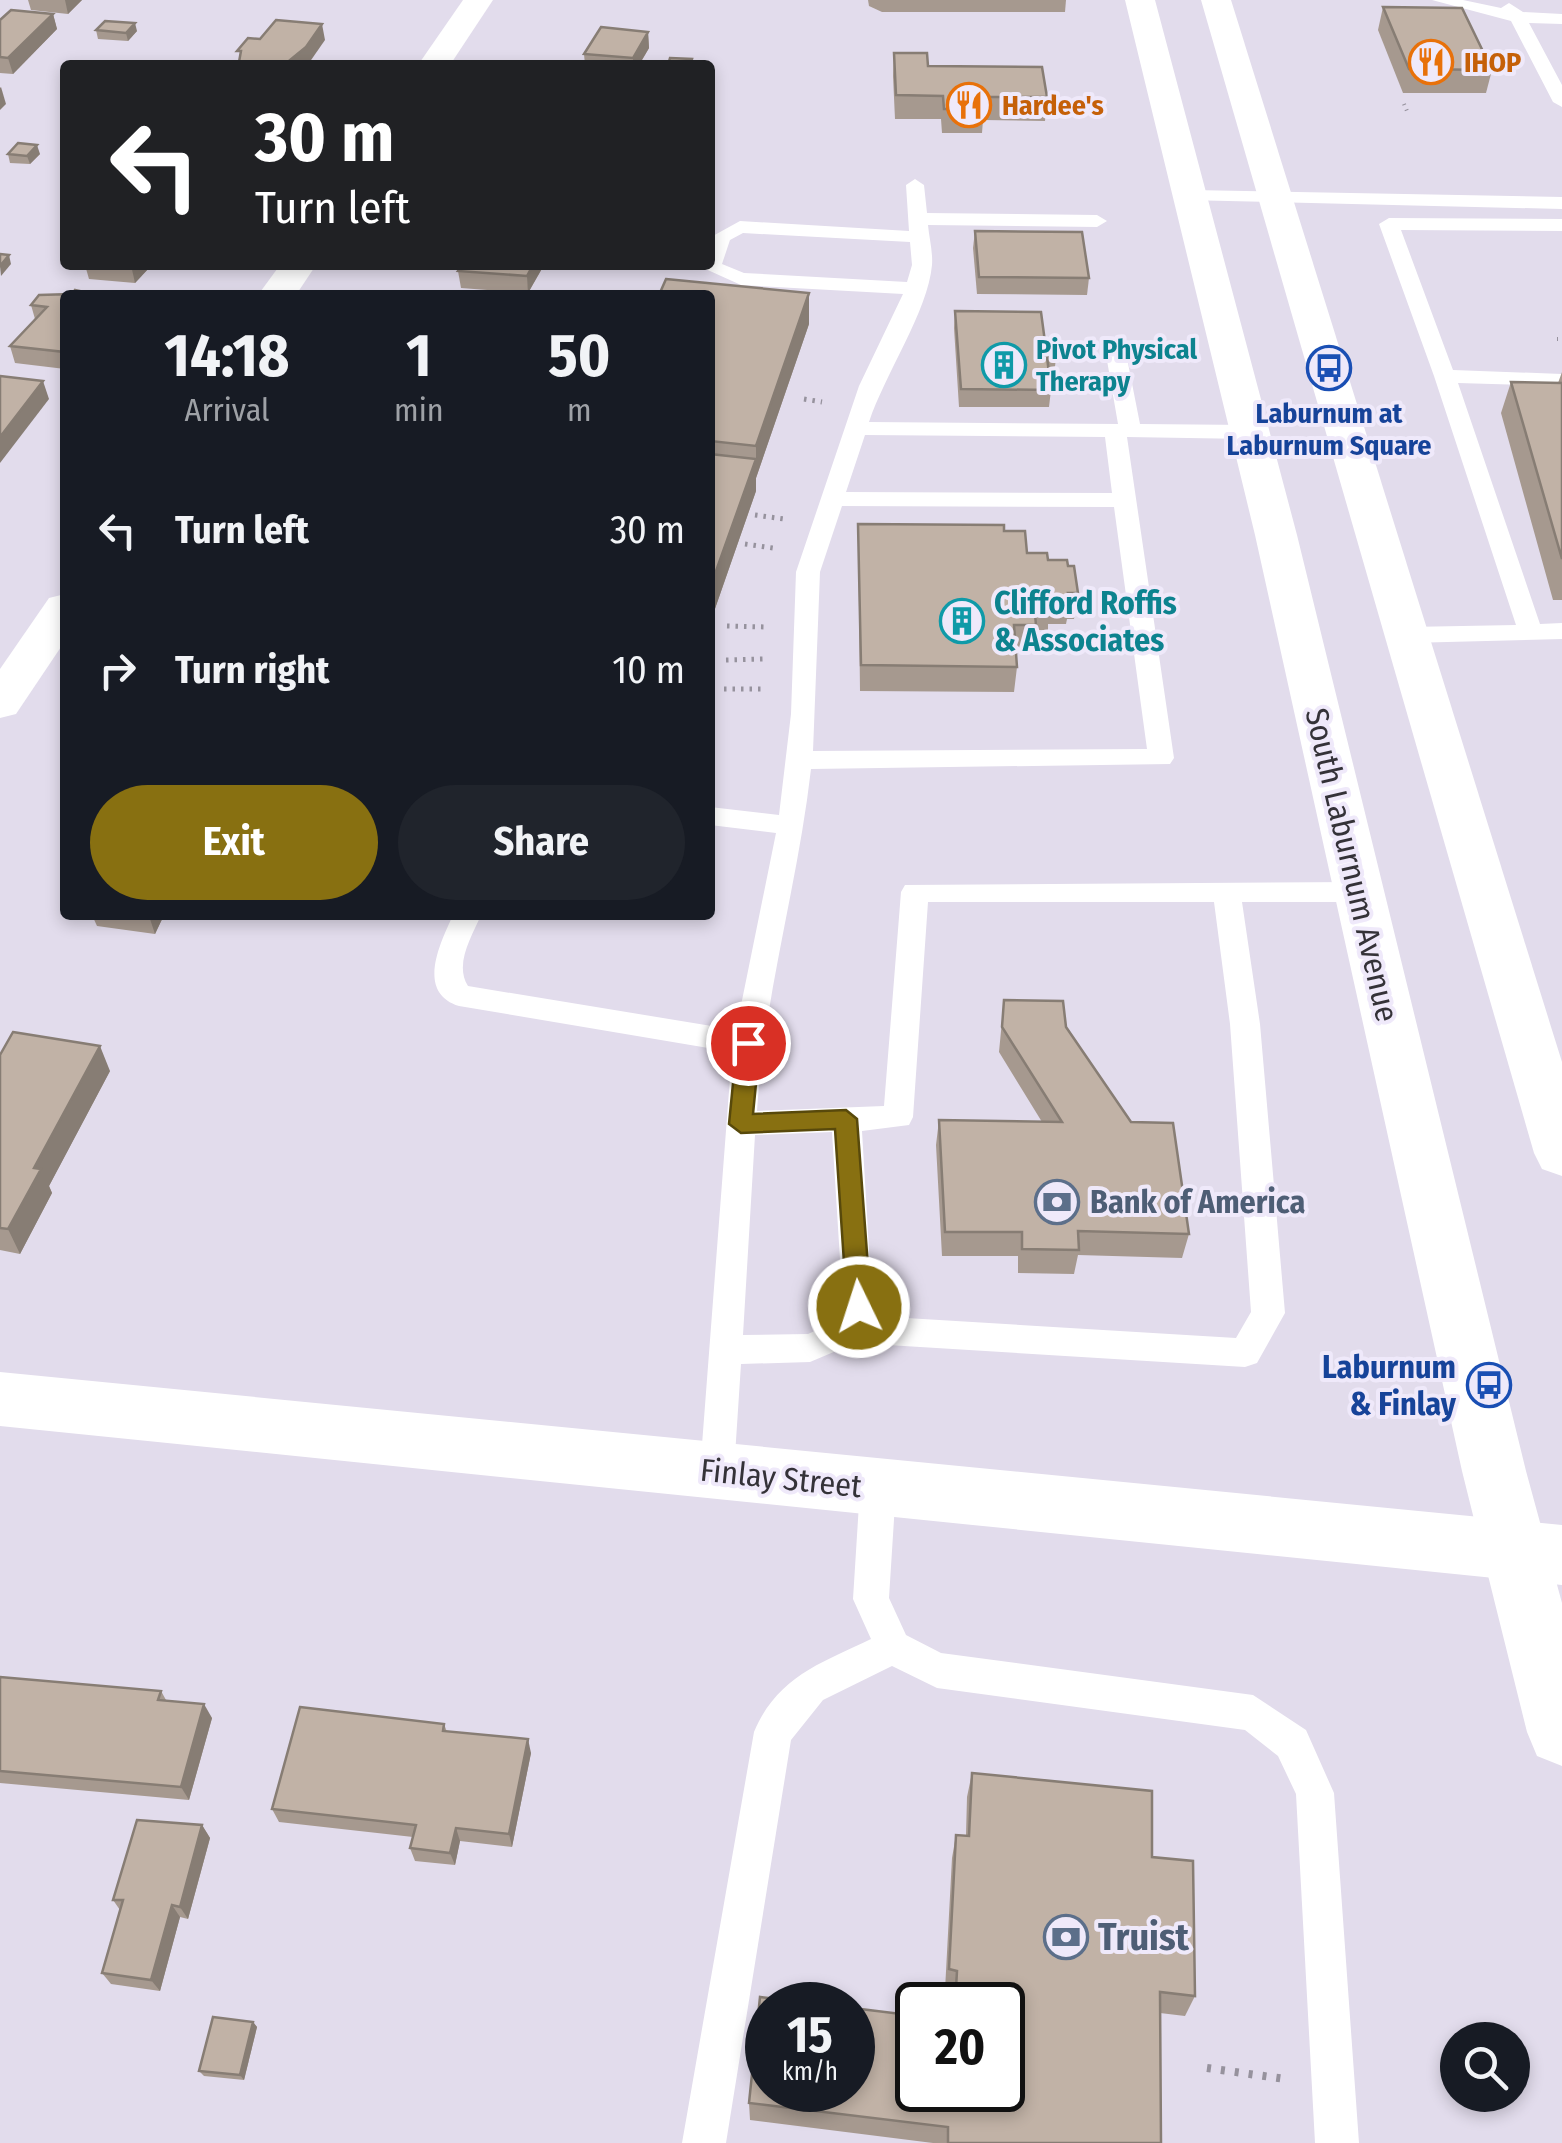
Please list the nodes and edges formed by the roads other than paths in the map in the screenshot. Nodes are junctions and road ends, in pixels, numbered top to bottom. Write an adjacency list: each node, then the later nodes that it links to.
1 (478, 0): 10 (main road)
2 (1140, 0): 13 (main road, South Laburnum Avenue)
3 (1216, 0): 14 (main road)
4 (1440, 0): 8 (lane)
5 (1501, 0): 8 (lane)
6 (1539, 0): 7 (lane)
7 (1562, 2)
8 (1518, 17): 9 (lane); 11 (lane)
9 (1562, 19)
10 (437, 60)
11 (1562, 102)
12 (914, 185): 18 (lane)
13 (1190, 196): 14 (lane); 27 (main road, South Laburnum Avenue)
14 (1276, 196): 15 (lane); 33 (main road)
15 (1562, 203)
16 (1097, 221): 18 (lane)
17 (1562, 225): 23 (lane)
18 (919, 228): 19 (lane); 21 (lane)
19 (715, 255)
20 (715, 269): 21 (lane)
21 (914, 290): 25 (lane)
22 (1114, 343): 26 (lane)
23 (1445, 376): 24 (lane); 31 (lane)
24 (1562, 380)
25 (855, 428): 26 (lane); 28 (lane)
26 (1122, 431): 27 (lane); 29 (lane)
27 (1249, 432): 39 (main road, South Laburnum Avenue)
28 (832, 498): 29 (lane); 35 (lane)
29 (1124, 500): 35 (lane)
30 (60, 615): 34 (main road)
31 (1530, 631): 32 (lane); 33 (lane)
32 (1562, 631)
33 (1408, 634): 44 (main road)
34 (0, 704)
35 (798, 760): 37 (lane)
36 (715, 817): 37 (lane)
37 (791, 826): 41 (lane)
38 (1227, 892): 39 (lane); 42 (lane); 45 (lane)
39 (1357, 892): 50 (main road, South Laburnum Avenue)
40 (465, 920): 41 (lane)
41 (748, 1043): 43 (lane)
42 (846, 1119): 43 (lane); 45 (lane)
43 (741, 1124): 46 (lane)
44 (1562, 1153)
45 (852, 1328): 46 (lane)
46 (725, 1350): 48 (lane)
47 (0, 1399): 48 (main road, Finlay Street)
48 (716, 1471): 49 (main road, Finlay Street)
49 (878, 1488): 50 (main road, Finlay Street); 51 (lane)
50 (1540, 1553): 52 (main road, South Laburnum Avenue)
51 (893, 1647): 53 (lane); 54 (lane)
52 (1562, 1732)
53 (704, 2143)
54 (1337, 2143)

